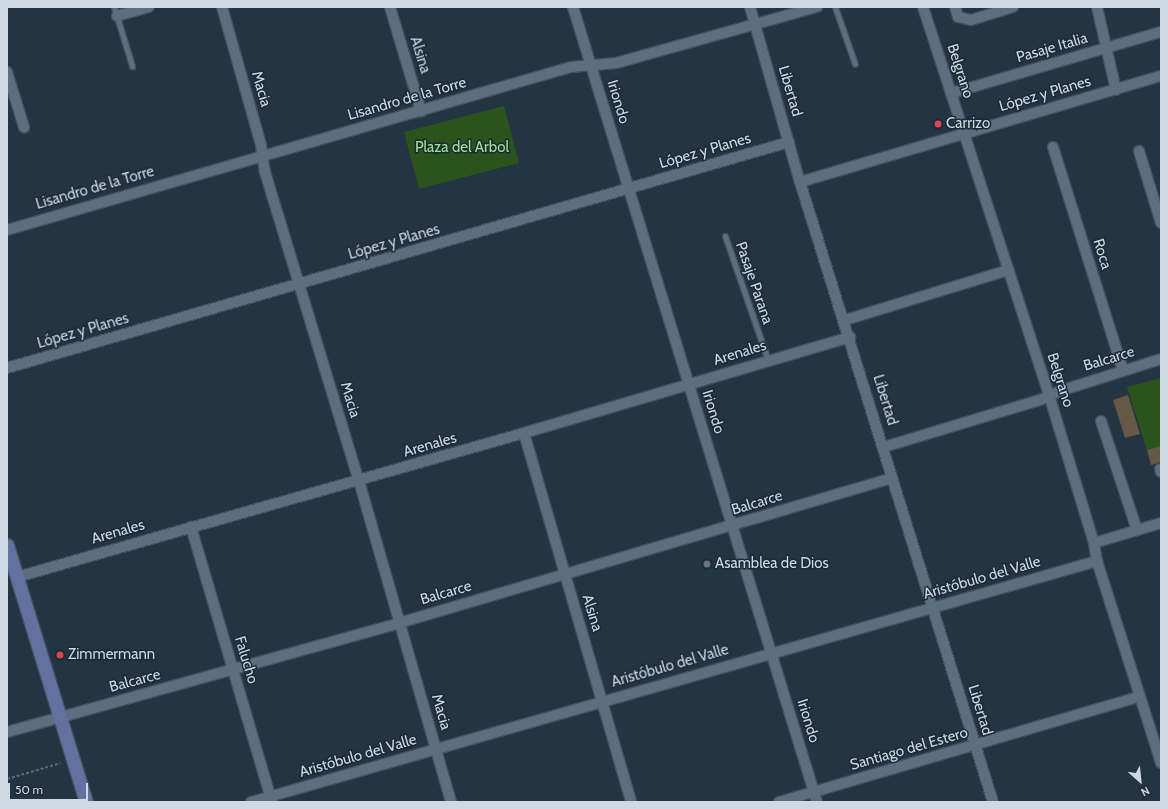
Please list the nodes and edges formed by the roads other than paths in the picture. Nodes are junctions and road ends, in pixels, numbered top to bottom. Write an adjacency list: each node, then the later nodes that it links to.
1 (150, 7): 12 (street)
2 (222, 7): 29 (street, Macia)
3 (390, 7): 23 (street, Alsina)
4 (573, 7): 16 (street, Iriondo)
5 (750, 7): 13 (street, Libertad)
6 (817, 7): 13 (street, Lisandro de la Torre)
7 (835, 7): 17 (lane)
8 (923, 7): 22 (street, Belgrano)
9 (955, 7): 10 (street)
10 (1013, 7)
11 (1097, 7): 15 (street)
12 (116, 12): 18 (lane)
13 (755, 24): 16 (street, Lisandro de la Torre); 26 (street, Libertad)
14 (1161, 32): 15 (street, Pasaje Italia)
15 (1108, 48): 21 (street); 22 (street, Pasaje Italia)
16 (590, 64): 23 (street, Lisandro de la Torre); 31 (street, Iriondo)
17 (855, 64)
18 (132, 66)
19 (7, 72): 24 (street)
20 (1161, 76): 21 (street, López y Planes)
21 (1116, 90): 25 (street, López y Planes)
22 (952, 92): 25 (street, Belgrano)
23 (421, 111): 29 (street, Lisandro de la Torre)
24 (24, 127)
25 (964, 133): 30 (street, López y Planes); 35 (street, Belgrano)
26 (788, 142): 30 (street, Libertad); 31 (street, López y Planes)
27 (1053, 147): 42 (street, Roca)
28 (1139, 151): 32 (street)
29 (262, 155): 33 (street, Lisandro de la Torre); 36 (street, Macia)
30 (800, 182): 37 (street, Libertad)
31 (628, 188): 36 (street, López y Planes); 43 (street, Iriondo)
32 (1161, 223)
33 (7, 230)
34 (725, 236): 40 (lane, Pasaje Parana)
35 (1009, 270): 37 (street); 44 (street, Belgrano)
36 (300, 285): 41 (street, López y Planes); 49 (street, Macia)
37 (845, 320): 38 (street, Libertad)
38 (850, 336): 40 (street, Arenales); 47 (street, Libertad)
39 (1161, 359): 42 (street, Balcarce)
40 (768, 360): 43 (street, Arenales)
41 (7, 368)
42 (1123, 370): 44 (street, Balcarce)
43 (689, 384): 46 (street, Arenales); 51 (street, Iriondo)
44 (1049, 395): 47 (street, Balcarce); 54 (street, Belgrano)
45 (1101, 421): 53 (street)
46 (524, 433): 49 (street, Arenales); 57 (street, Alsina)
47 (884, 447): 48 (street, Libertad)
48 (892, 478): 51 (street, Balcarce); 59 (street, Libertad)
49 (359, 481): 52 (street, Arenales); 60 (street, Macia)
50 (1161, 524): 53 (street)
51 (732, 526): 57 (street, Balcarce); 61 (street, Iriondo)
52 (191, 527): 58 (street, Arenales); 62 (street, Falucho)
53 (1137, 530): 54 (street)
54 (1094, 543): 56 (street, Belgrano)
55 (7, 545): 58 (street)
56 (1097, 561): 59 (street, Aristóbulo del Valle); 63 (street, Belgrano)
57 (564, 574): 60 (street, Balcarce); 64 (street, Alsina)
58 (17, 577): 65 (street)
59 (933, 608): 61 (street, Aristóbulo del Valle); 67 (street, Libertad)
60 (399, 622): 62 (street, Balcarce); 68 (street, Macia)
61 (771, 653): 64 (street, Aristóbulo del Valle); 70 (street, Iriondo)
62 (233, 670): 65 (street, Balcarce); 71 (street, Falucho)
63 (1139, 697): 67 (street, Santiago del Estero); 69 (street, Belgrano)
64 (602, 702): 68 (street, Aristóbulo del Valle); 75 (street, Alsina)
65 (61, 717): 66 (street, Balcarce); 72 (street)
66 (7, 732)
67 (976, 745): 70 (street, Santiago del Estero); 78 (street, Libertad)
68 (436, 749): 71 (street, Aristóbulo del Valle); 74 (street, Macia)
69 (1161, 763)
70 (814, 792): 76 (street, Santiago del Estero); 77 (street, Iriondo)
71 (272, 799): 73 (street, Aristóbulo del Valle)
72 (86, 802)
73 (251, 802)
74 (451, 802)
75 (631, 802)
76 (779, 802)
77 (817, 802)
78 (993, 802)

